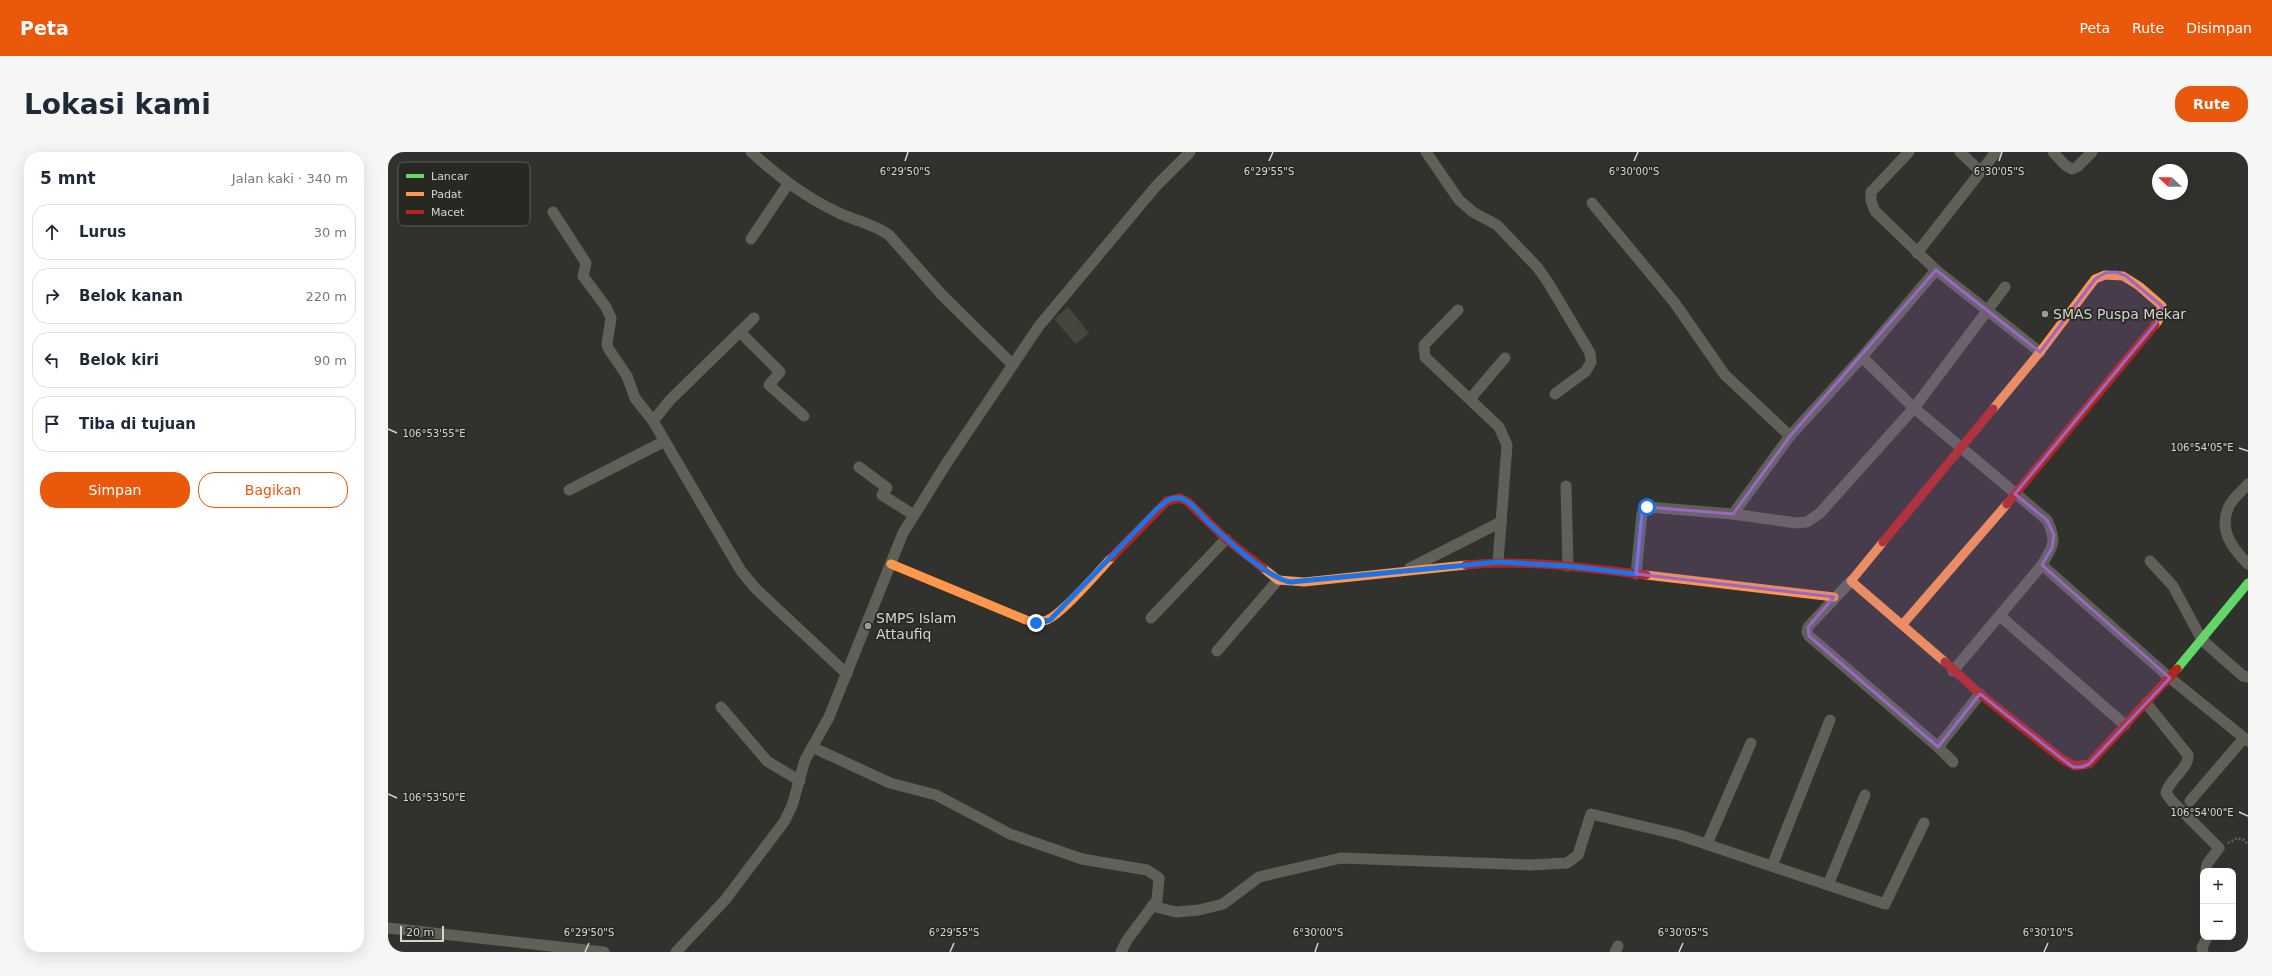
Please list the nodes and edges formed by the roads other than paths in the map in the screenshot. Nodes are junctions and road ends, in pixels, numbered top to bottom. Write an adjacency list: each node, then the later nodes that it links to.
1 (751, 152): 10 (street)
2 (1190, 152): 24 (street)
3 (1426, 152): 25 (street)
4 (1909, 152): 14 (street)
5 (1960, 152): 9 (street)
6 (1996, 152): 9 (street)
7 (2053, 152): 8 (street)
8 (2092, 152)
9 (1980, 171): 14 (street)
10 (788, 184): 13 (street); 24 (street)
11 (1592, 203): 30 (street)
12 (553, 212): 29 (street)
13 (751, 239)
14 (1917, 253): 15 (street)
15 (1936, 270): 18 (street); 22 (street)
16 (2005, 287): 18 (street)
17 (1458, 310): 26 (street)
18 (1988, 310): 21 (street); 27 (street)
19 (754, 318): 20 (street)
20 (740, 332): 28 (street); 29 (street)
21 (2040, 352): 32 (street); 37 (street)
22 (1862, 357): 27 (street); 30 (street)
23 (1505, 358): 26 (street)
24 (1013, 365): 39 (street)
25 (1555, 394)
26 (1470, 399): 40 (street)
27 (1914, 408): 32 (street); 38 (street)
28 (804, 416)
29 (653, 421): 31 (street)
30 (1790, 436): 38 (street)
31 (665, 441): 36 (street); 60 (street)
32 (1961, 447): 37 (street); 51 (street)
33 (859, 466): 39 (street)
34 (2248, 484): 45 (street)
35 (1566, 486): 47 (street)
36 (569, 490)
37 (2015, 494): 46 (street); 56 (street)
38 (1733, 514): 49 (street)
39 (914, 515): 44 (street)
40 (1501, 522): 43 (street); 48 (street)
41 (1226, 539): 44 (street); 50 (street); 55 (street)
42 (2150, 561): 57 (street)
43 (1498, 562): 47 (street); 48 (street)
44 (891, 564): 60 (street)
45 (2248, 564)
46 (2042, 565): 54 (street); 62 (street)
47 (1568, 566): 49 (street)
48 (1404, 572): 50 (street)
49 (1636, 574): 53 (street)
50 (1278, 580): 58 (street)
51 (1851, 581): 53 (street); 56 (street)
52 (2248, 583): 57 (street)
53 (1834, 597): 71 (street)
54 (2000, 616): 59 (street); 67 (street)
55 (1151, 618)
56 (1903, 624): 59 (street)
57 (2202, 640): 61 (street); 62 (street)
58 (1217, 651)
59 (1953, 671): 63 (street)
60 (847, 674): 70 (street)
61 (2248, 677)
62 (2170, 678): 64 (street); 68 (street)
63 (1980, 694): 67 (street); 71 (street)
64 (2146, 703): 67 (street); 79 (street)
65 (721, 707): 73 (street)
66 (1830, 720): 78 (street)
67 (2125, 725)
68 (2246, 740): 75 (street)
69 (1751, 743): 77 (street)
70 (812, 747): 73 (street); 81 (street)
71 (1938, 747): 72 (street)
72 (1954, 762)
73 (800, 781): 85 (street)
74 (1865, 794): 80 (street)
75 (2190, 800)
76 (1924, 823): 80 (street)
77 (1706, 844): 78 (street); 81 (street)
78 (1772, 866): 80 (street)
79 (2206, 868)
80 (1828, 885)
81 (1152, 906): 86 (street)
82 (388, 928): 84 (street)
83 (2206, 940): 87 (street)
84 (604, 952)
85 (676, 952)
86 (1121, 952)
87 (2203, 952)

